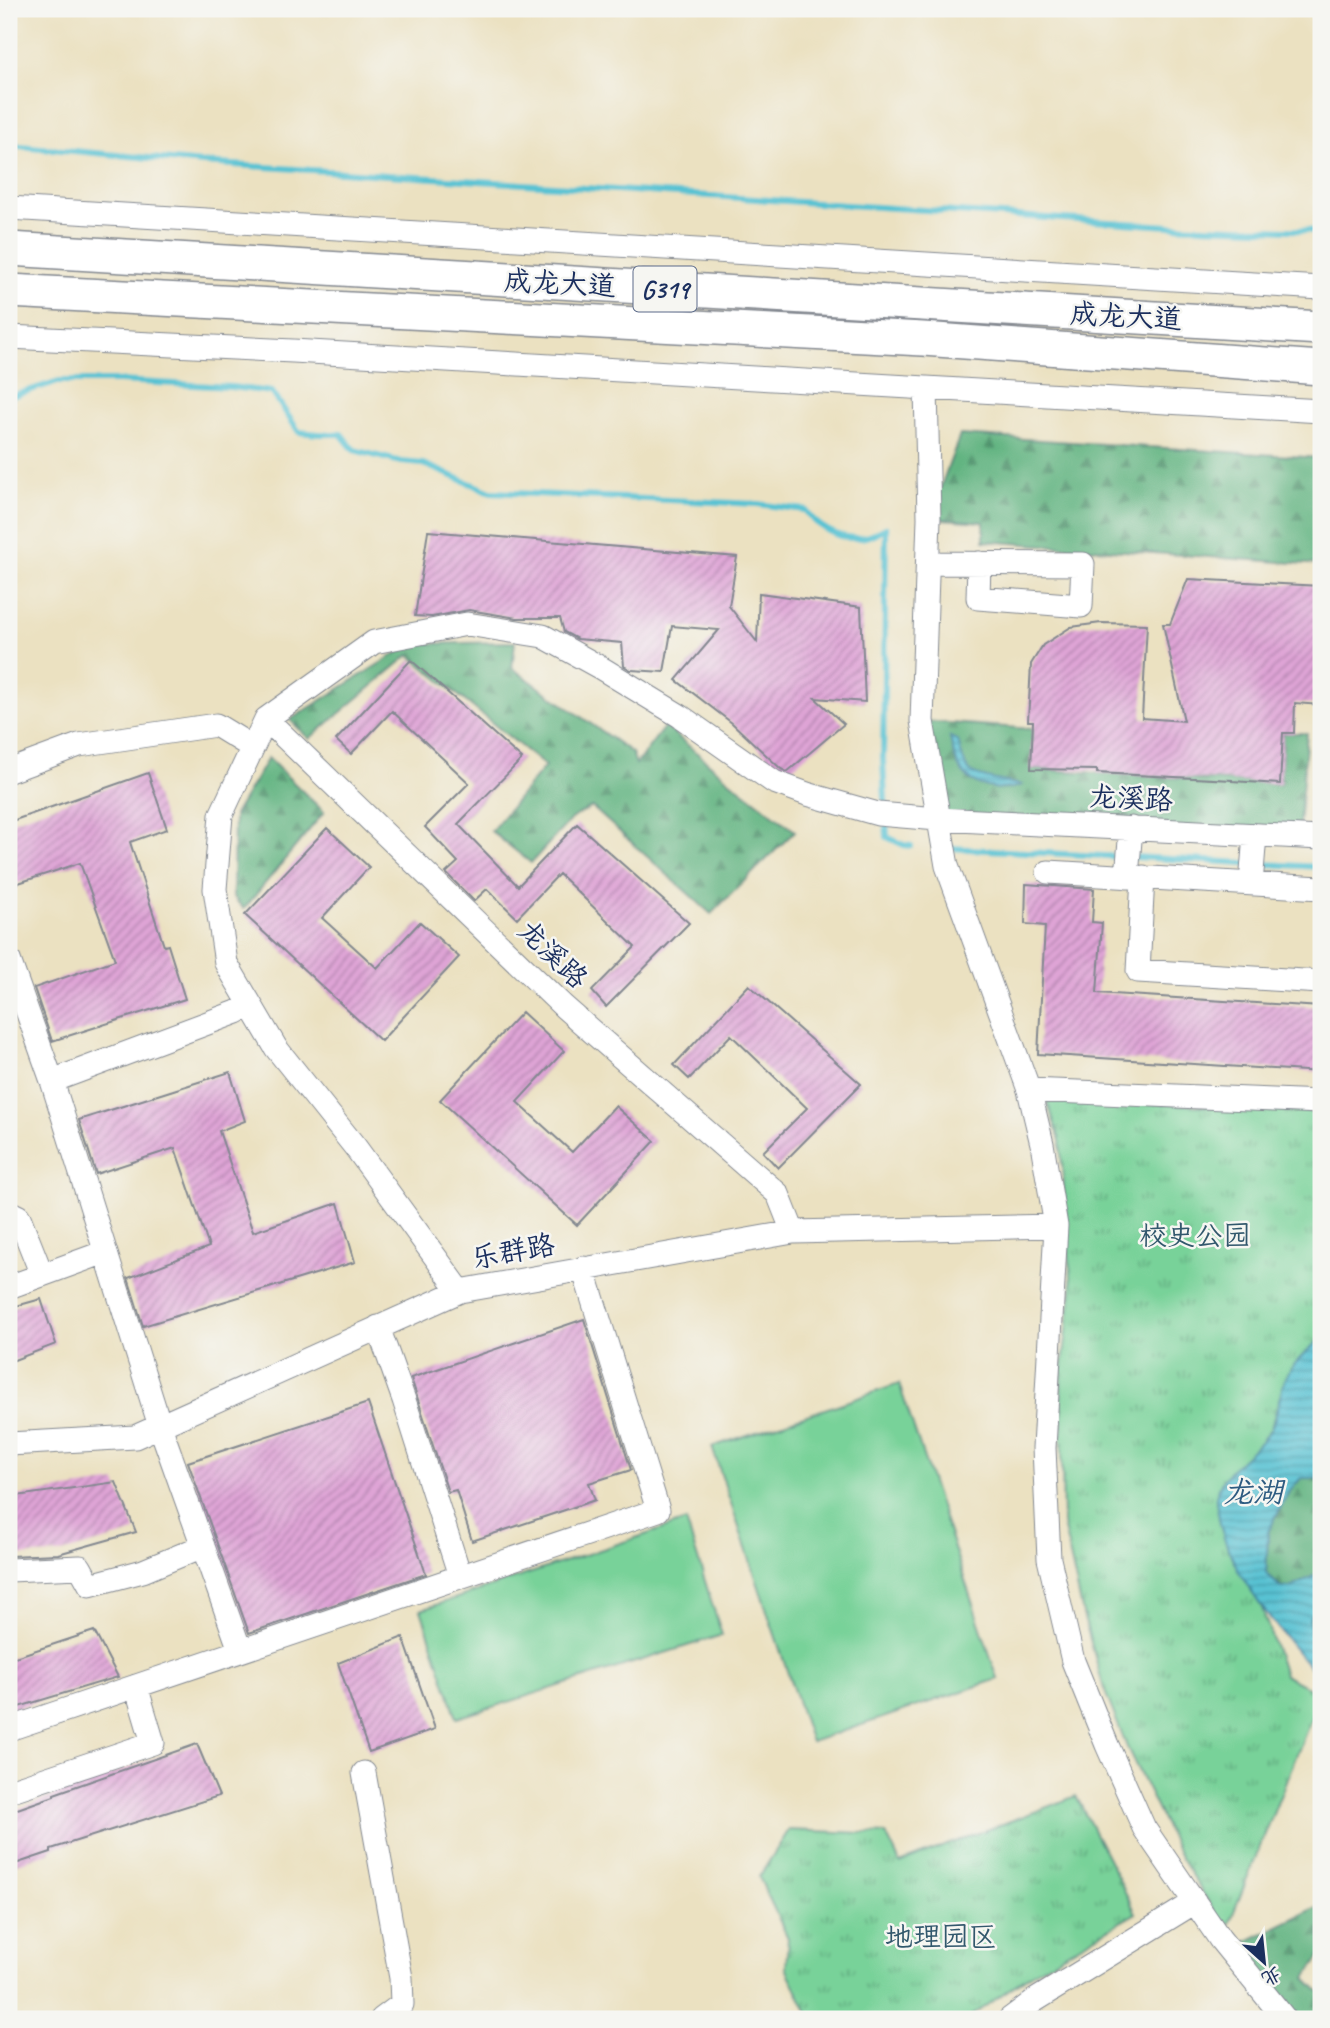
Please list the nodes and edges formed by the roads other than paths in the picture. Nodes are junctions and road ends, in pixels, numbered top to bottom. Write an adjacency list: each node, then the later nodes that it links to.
1 (9, 208): 3 (street)
2 (9, 249): 5 (highway, 成龙大道 / G319)
3 (1321, 288)
4 (9, 291): 7 (highway, 成龙大道 / G319)
5 (1321, 328)
6 (9, 337): 8 (street)
7 (1321, 368)
8 (926, 388): 9 (street); 10 (street)
9 (1321, 411)
10 (928, 563): 11 (street); 15 (street)
11 (979, 563)
12 (266, 719): 13 (street); 15 (street, 龙溪路); 29 (street, 龙溪路)
13 (253, 747): 14 (street); 23 (street)
14 (9, 771)
15 (938, 819): 17 (street, 龙溪路); 25 (street)
16 (1321, 838): 18 (street, 龙溪路)
17 (1132, 859): 18 (street, 龙溪路); 18 (street); 19 (street); 22 (street)
18 (1253, 861): 20 (street)
19 (1048, 872)
20 (1321, 888)
21 (9, 960): 24 (street)
22 (1321, 982)
23 (249, 1005): 24 (street); 34 (street)
24 (52, 1081): 30 (street)
25 (1028, 1090): 26 (street); 28 (street)
26 (1321, 1102)
27 (9, 1212): 32 (street)
28 (1056, 1226): 29 (street, 乐群路); 46 (street)
29 (793, 1232): 31 (street, 乐群路)
30 (105, 1252): 32 (street); 36 (street)
31 (583, 1268): 34 (street, 乐群路); 40 (street)
32 (42, 1275): 33 (street)
33 (9, 1287)
34 (460, 1291): 35 (street, 乐群路)
35 (378, 1327): 36 (street, 乐群路); 40 (street)
36 (160, 1426): 37 (street, 乐群路); 38 (street)
37 (9, 1444)
38 (203, 1546): 39 (street); 41 (street)
39 (9, 1570)
40 (460, 1576): 41 (street)
41 (240, 1650): 42 (street)
42 (136, 1686): 43 (street); 45 (street)
43 (9, 1729)
44 (364, 1773): 48 (street)
45 (9, 1791)
46 (1195, 1902): 47 (street); 49 (street)
47 (1283, 2018)
48 (382, 2019)
49 (1010, 2019)

